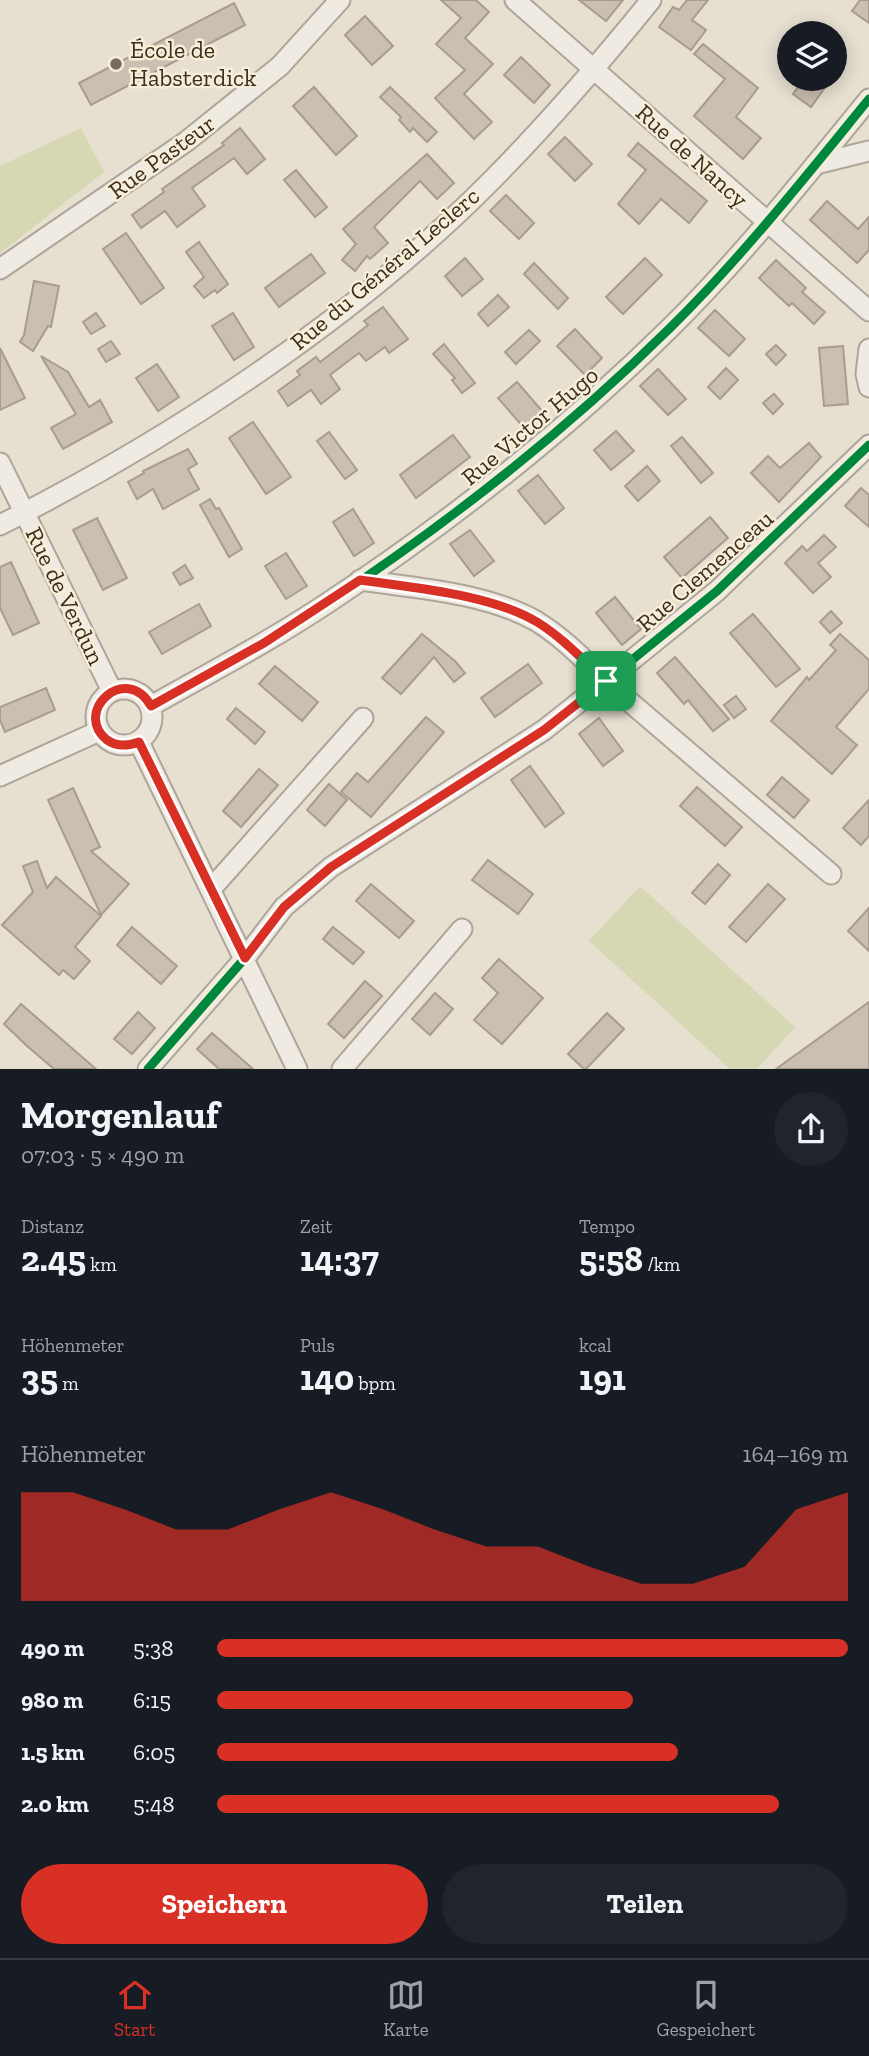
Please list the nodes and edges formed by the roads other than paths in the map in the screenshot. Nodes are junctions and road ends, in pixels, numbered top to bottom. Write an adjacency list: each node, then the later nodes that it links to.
1 (340, 0): 9 (street, Rue Pasteur)
2 (515, 0): 4 (street, Rue de Nancy)
3 (650, 0): 4 (street, Rue du Général Leclerc)
4 (594, 71): 8 (street, Rue de Nancy); 15 (street, Rue du Général Leclerc)
5 (869, 99): 7 (street, Rue Victor Hugo)
6 (869, 150): 7 (street)
7 (816, 164): 8 (street, Rue Victor Hugo)
8 (767, 223): 10 (street, Rue de Nancy); 17 (street, Rue Victor Hugo)
9 (0, 269)
10 (869, 311)
11 (869, 349): 12 (street)
12 (869, 387)
13 (865, 458): 18 (street, Rue Clemenceau)
14 (0, 463): 15 (street, Rue de Verdun)
15 (24, 513): 16 (street, Rue du Général Leclerc); 19 (street, Rue de Verdun)
16 (0, 525)
17 (360, 580): 18 (street); 20 (street, Rue Victor Hugo)
18 (606, 681): 25 (street); 28 (street, Rue Clemenceau)
19 (113, 691): 20 (street, Rue de Verdun); 22 (street, Rue de Verdun)
20 (151, 706): 23 (street)
21 (363, 718): 26 (street)
22 (99, 731): 23 (street); 24 (street)
23 (139, 742): 26 (street)
24 (0, 776)
25 (831, 874)
26 (211, 889): 28 (street)
27 (461, 929): 31 (street)
28 (245, 958): 29 (street, Rue Clemenceau); 30 (street)
29 (148, 1069)
30 (297, 1069)
31 (342, 1069)

